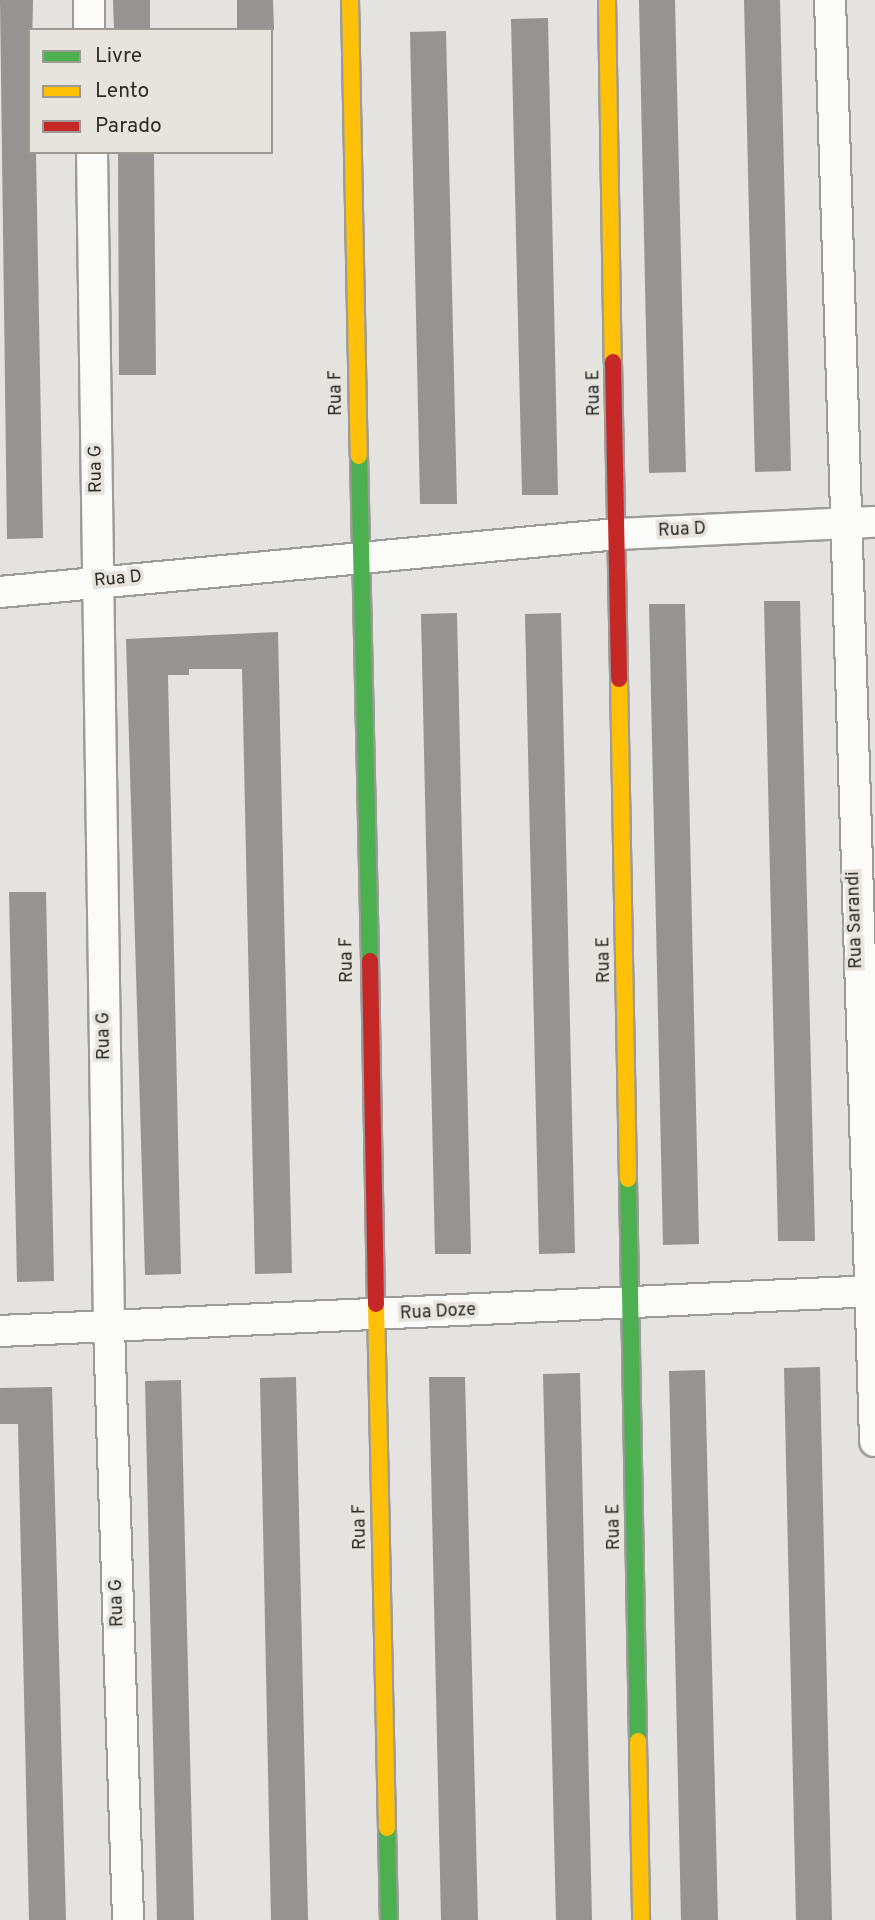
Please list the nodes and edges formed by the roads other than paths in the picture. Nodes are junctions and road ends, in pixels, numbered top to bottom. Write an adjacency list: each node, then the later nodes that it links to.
1 (89, 0): 5 (street)
2 (350, 0): 10 (street, Rua F)
3 (607, 0): 9 (street, Rua E)
4 (830, 0): 8 (street)
5 (89, 28)
6 (92, 154): 11 (street, Rua G)
7 (875, 522): 8 (street, Rua D)
8 (843, 524): 9 (street, Rua D); 13 (street, Rua Sarandi)
9 (617, 534): 10 (street, Rua D); 14 (street, Rua E)
10 (359, 558): 11 (street, Rua D); 15 (street, Rua F)
11 (99, 582): 12 (street, Rua D); 16 (street, Rua G)
12 (0, 592)
13 (872, 1291): 14 (street, Rua Doze); 18 (street, Rua Sarandi)
14 (630, 1304): 15 (street, Rua Doze); 21 (street, Rua E)
15 (376, 1317): 16 (street, Rua Doze); 20 (street, Rua F)
16 (109, 1327): 17 (street, Rua Doze); 19 (street, Rua G)
17 (0, 1331)
18 (875, 1441)
19 (128, 1920)
20 (389, 1920)
21 (641, 1920)

